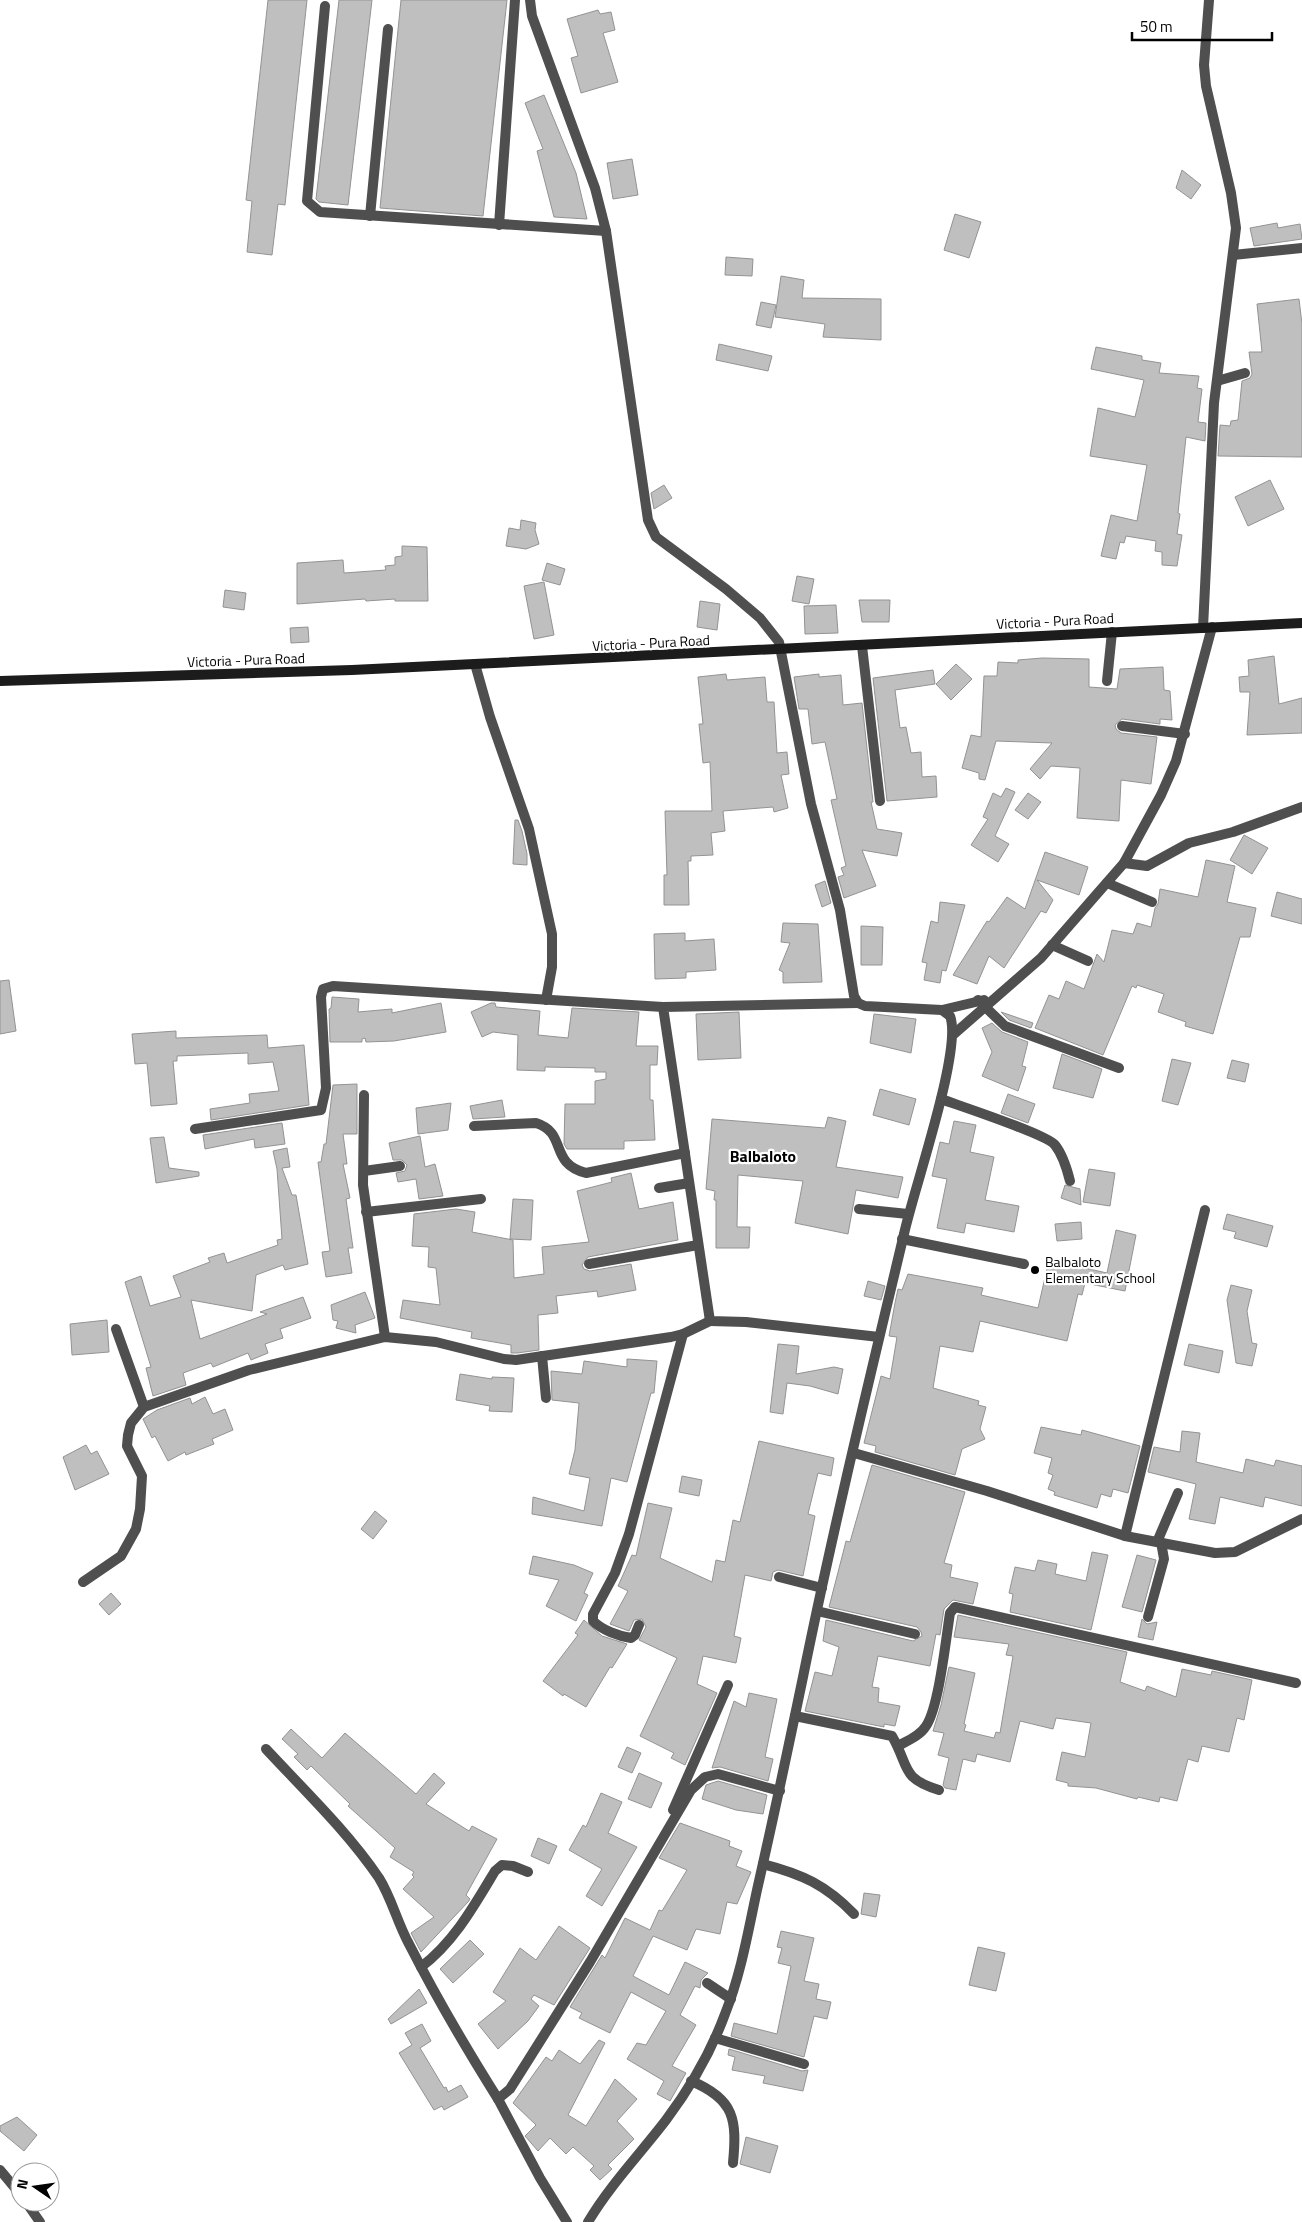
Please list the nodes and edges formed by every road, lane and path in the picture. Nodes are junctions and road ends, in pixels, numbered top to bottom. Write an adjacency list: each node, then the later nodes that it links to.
1 (515, 0): 7 (street)
2 (530, 0): 8 (street)
3 (1209, 0): 10 (street)
4 (325, 6): 6 (street)
5 (388, 29): 6 (street)
6 (370, 216): 7 (street)
7 (499, 225): 8 (street)
8 (606, 232): 17 (street)
9 (1302, 248): 10 (street)
10 (1233, 255): 12 (street)
11 (1245, 373): 12 (street)
12 (1217, 381): 14 (street)
13 (1302, 623): 14 (main road, Victoria - Pura Road)
14 (1208, 628): 15 (main road, Victoria - Pura Road); 22 (street)
15 (1112, 632): 16 (main road, Victoria - Pura Road); 20 (street)
16 (862, 646): 17 (main road, Victoria - Pura Road); 23 (street)
17 (782, 650): 18 (main road, Victoria - Pura Road); 31 (street)
18 (475, 664): 19 (main road, Victoria - Pura Road); 30 (street)
19 (0, 681)
20 (1107, 681)
21 (1122, 726): 22 (street)
22 (1185, 734): 25 (street)
23 (880, 800)
24 (1302, 807): 25 (street)
25 (1124, 863): 26 (street)
26 (1107, 883): 27 (street); 28 (street)
27 (1152, 902)
28 (1052, 945): 29 (street); 32 (street)
29 (1088, 961)
30 (546, 1000): 33 (street); 40 (street)
31 (858, 1003): 33 (street); 34 (street)
32 (981, 1004): 34 (street); 35 (street); 36 (street)
33 (663, 1006): 41 (street)
34 (942, 1010): 35 (street)
35 (954, 1034): 38 (street)
36 (1119, 1068)
37 (364, 1095): 43 (street)
38 (941, 1099): 44 (street); 51 (street)
39 (474, 1126): 41 (street)
40 (195, 1130)
41 (685, 1153): 45 (street)
42 (400, 1166): 43 (street)
43 (364, 1171): 50 (street)
44 (1070, 1180)
45 (689, 1183): 46 (street); 53 (street)
46 (659, 1188)
47 (481, 1199): 50 (street)
48 (859, 1208): 51 (street)
49 (1205, 1210): 67 (street)
50 (366, 1212): 59 (street)
51 (908, 1214): 52 (street)
52 (902, 1239): 55 (street); 60 (street)
53 (698, 1245): 54 (street); 56 (street)
54 (589, 1264)
55 (1024, 1264)
56 (710, 1321): 58 (street); 60 (street)
57 (116, 1329): 63 (street)
58 (683, 1334): 61 (street); 74 (street)
59 (385, 1337): 61 (street); 63 (street)
60 (878, 1337): 64 (street)
61 (542, 1356): 62 (street)
62 (546, 1398)
63 (144, 1407): 70 (street)
64 (854, 1453): 67 (street); 71 (street)
65 (1178, 1493): 68 (street)
66 (1302, 1519): 68 (street)
67 (1125, 1536): 68 (street)
68 (1159, 1542): 73 (street)
69 (779, 1577): 71 (street)
70 (83, 1582)
71 (822, 1588): 72 (street)
72 (817, 1611): 75 (street); 78 (street)
73 (1148, 1618)
74 (639, 1625)
75 (915, 1634)
76 (1296, 1683): 79 (street)
77 (728, 1685): 83 (street)
78 (795, 1716): 79 (street); 82 (street)
79 (898, 1746): 81 (street)
80 (266, 1749): 87 (street)
81 (939, 1790)
82 (780, 1792): 83 (street); 84 (street)
83 (662, 1839): 93 (street)
84 (764, 1864): 86 (street); 89 (street)
85 (528, 1872): 87 (street)
86 (854, 1914)
87 (421, 1967): 93 (street)
88 (706, 1983): 89 (street)
89 (731, 1999): 90 (street)
90 (715, 2038): 91 (street); 92 (street)
91 (804, 2064)
92 (691, 2080): 94 (street); 98 (street)
93 (498, 2099): 97 (street)
94 (733, 2163)
95 (0, 2170): 96 (street)
96 (10, 2182)
97 (568, 2222)
98 (588, 2222)

